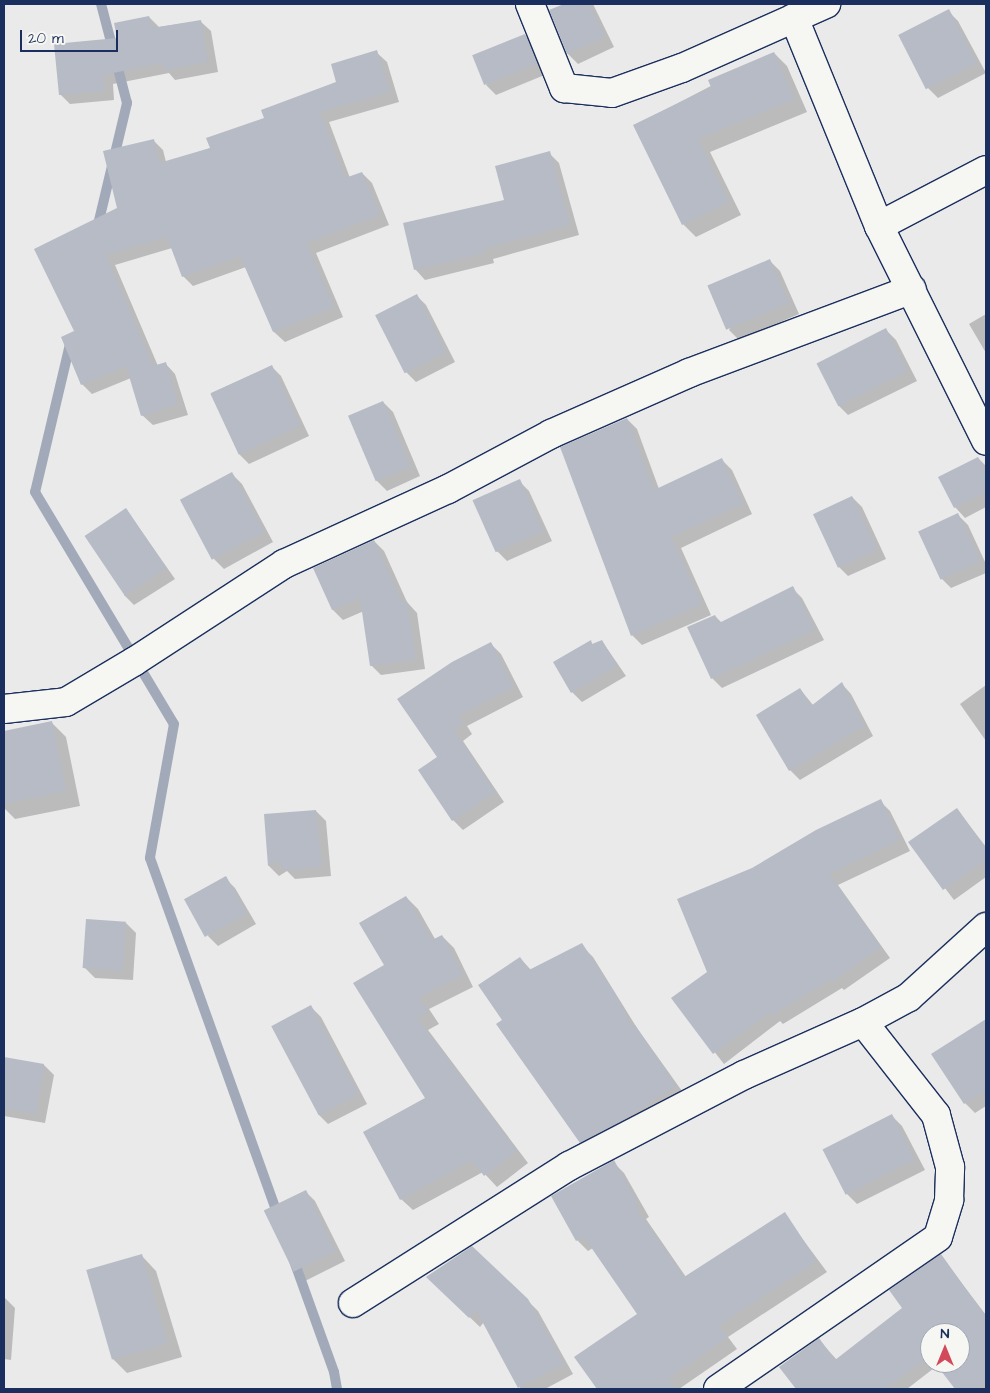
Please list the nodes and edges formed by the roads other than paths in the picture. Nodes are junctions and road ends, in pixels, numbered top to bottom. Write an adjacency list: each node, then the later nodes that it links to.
1 (530, 4): 3 (street)
2 (826, 4): 3 (street)
3 (794, 18): 5 (street)
4 (986, 170): 5 (street)
5 (880, 226): 6 (street)
6 (912, 290): 7 (street); 8 (street)
7 (986, 441)
8 (4, 709)
9 (986, 927): 10 (street)
10 (863, 1022): 11 (street); 12 (street)
11 (353, 1303)
12 (718, 1389)

